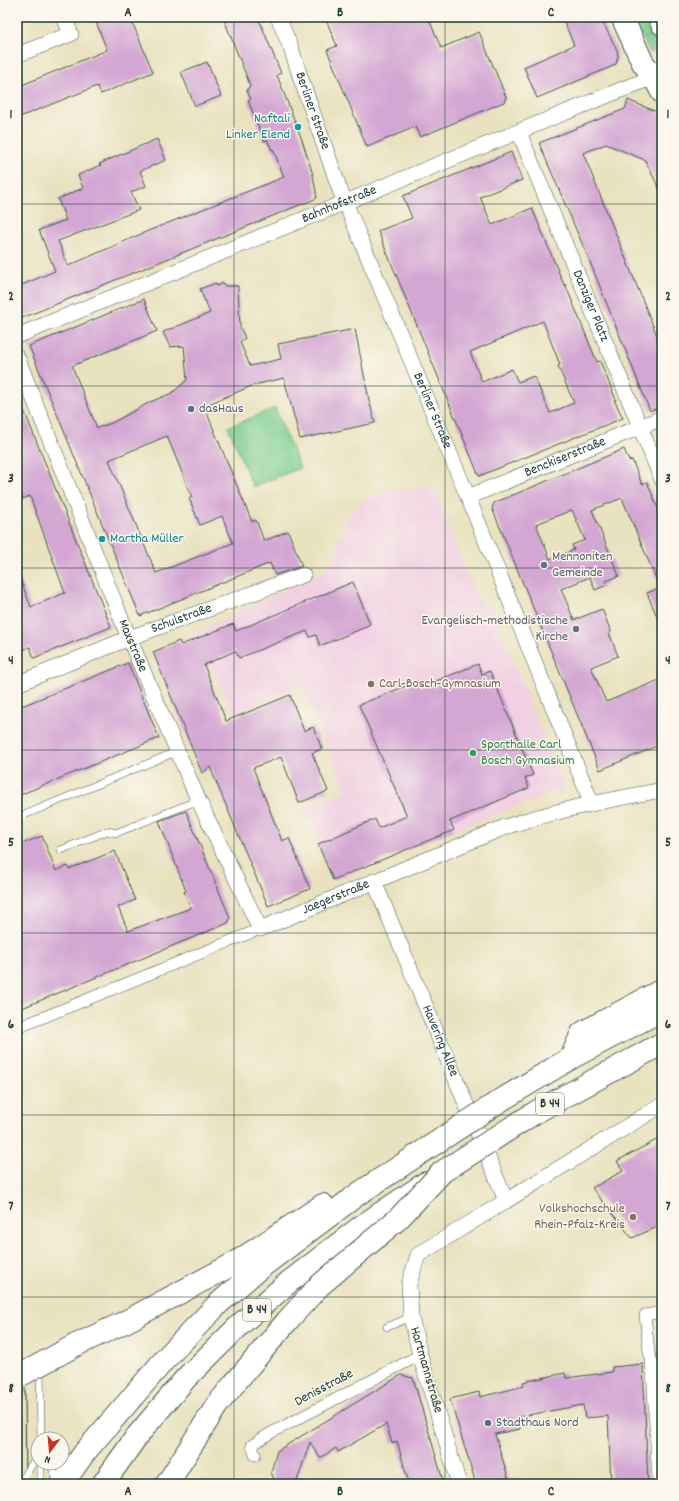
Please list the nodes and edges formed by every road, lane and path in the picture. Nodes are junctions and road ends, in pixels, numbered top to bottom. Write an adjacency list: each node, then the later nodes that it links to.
1 (64, 17): 6 (street)
2 (278, 17): 9 (street, Berliner Straße)
3 (622, 17): 7 (main road)
4 (659, 17): 5 (main road)
5 (662, 24)
6 (17, 55)
7 (659, 82): 8 (street, Bahnhofstraße)
8 (519, 132): 9 (street, Bahnhofstraße); 13 (street, Danziger Platz)
9 (346, 202): 10 (street, Bahnhofstraße); 15 (street, Berliner Straße)
10 (17, 336)
11 (17, 357): 17 (street, Maxstraße)
12 (662, 418): 13 (street, Benckiserstraße)
13 (640, 427): 14 (street, Danziger Platz); 15 (street, Benckiserstraße)
14 (662, 480)
15 (468, 497): 22 (street, Berliner Straße)
16 (303, 576): 17 (street, Schulstraße)
17 (129, 638): 18 (street, Schulstraße); 19 (street, Maxstraße)
18 (17, 684)
19 (178, 751): 21 (street, Maxstraße); 23 (lane)
20 (662, 790): 22 (street, Jaegerstraße)
21 (199, 800): 24 (lane); 26 (street, Maxstraße)
22 (592, 804): 25 (street, Jaegerstraße)
23 (17, 818)
24 (61, 850)
25 (374, 881): 26 (street, Jaegerstraße); 35 (street, Havering Allee)
26 (260, 929): 29 (street, Jaegerstraße)
27 (662, 990): 31 (main road)
28 (662, 1010): 31 (main road, B 44)
29 (17, 1028)
30 (662, 1044): 33 (main road, B 44, bridge)
31 (571, 1058): 34 (main road, B 44, bridge)
32 (662, 1105): 35 (street)
33 (442, 1172): 53 (main road, B 44, bridge); 54 (main road, bridge)
34 (384, 1177): 39 (main road, B 44); 52 (main road, B 44)
35 (506, 1200): 37 (street, Hartmannstraße)
36 (662, 1312): 42 (street)
37 (411, 1317): 38 (lane); 40 (street, Hartmannstraße)
38 (387, 1327)
39 (76, 1345): 41 (main road, bridge); 43 (main road, bridge)
40 (420, 1355): 45 (street, Denisstraße); 55 (street, Hartmannstraße)
41 (17, 1360)
42 (653, 1366): 56 (street)
43 (17, 1375): 44 (lane)
44 (41, 1431)
45 (255, 1455)
46 (30, 1471): 49 (lane, bridge)
47 (39, 1471): 50 (lane)
48 (53, 1471): 51 (lane)
49 (20, 1484)
50 (41, 1484)
51 (59, 1484)
52 (62, 1484)
53 (103, 1484)
54 (167, 1484)
55 (459, 1484)
56 (660, 1484)

